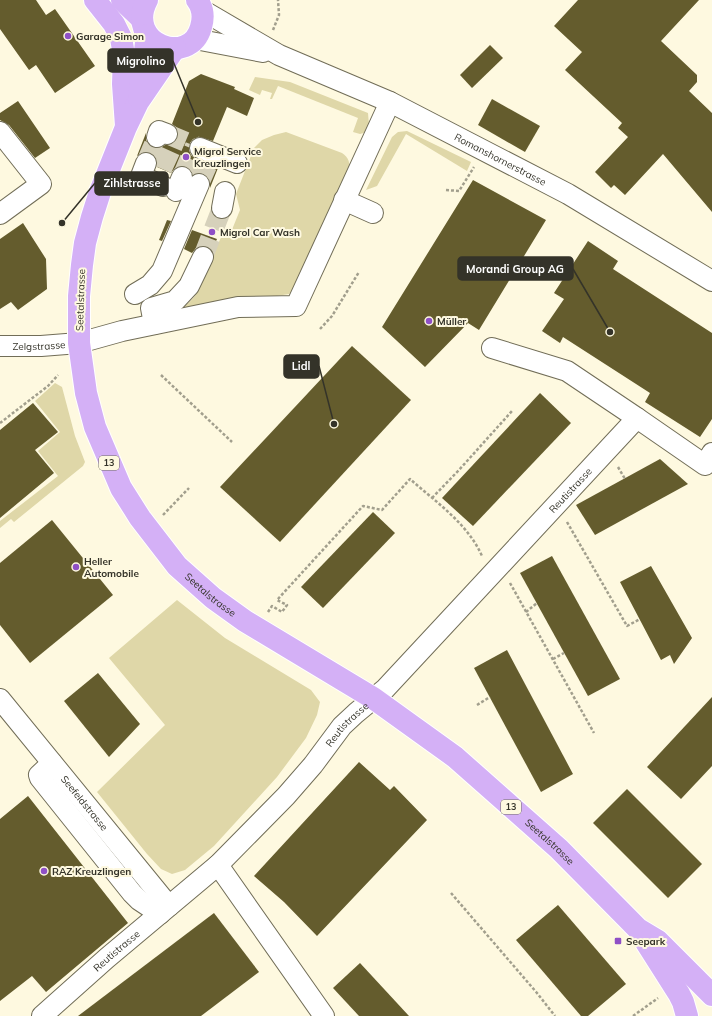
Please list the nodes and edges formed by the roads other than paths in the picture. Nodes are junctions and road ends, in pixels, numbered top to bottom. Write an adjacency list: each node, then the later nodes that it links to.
1 (95, 0): 10 (main road, 13)
2 (122, 0): 4 (main road)
3 (199, 5): 5 (main road); 7 (street, Romanshornerstrasse)
4 (146, 18): 6 (main road); 8 (main road, Seetalstrasse / 13)
5 (195, 39): 6 (main road); 7 (street, Romanshornerstrasse)
6 (175, 48): 8 (main road, Seetalstrasse / 13)
7 (279, 55): 9 (street, Romanshornerstrasse)
8 (138, 102): 10 (main road, Seetalstrasse / 13)
9 (390, 102): 15 (street); 19 (street, Romanshornerstrasse)
10 (126, 127): 22 (main road, Seetalstrasse / 13)
11 (0, 132): 17 (street)
12 (207, 153): 13 (street)
13 (237, 163)
14 (169, 179): 20 (street)
15 (344, 200): 16 (street); 21 (street, Zelgstrasse)
16 (373, 212)
17 (0, 214)
18 (203, 257): 21 (street)
19 (712, 281)
20 (136, 294)
21 (154, 324): 22 (street, Zelgstrasse)
22 (79, 343): 23 (street, Zelgstrasse); 27 (main road, Seetalstrasse / 13)
23 (0, 346)
24 (492, 348): 25 (street)
25 (637, 418): 26 (street); 27 (street, Reutistrasse)
26 (710, 462)
27 (373, 698): 29 (street, Reutistrasse); 31 (main road, Seetalstrasse / 13)
28 (4, 711): 30 (street, Seefeldstrasse)
29 (218, 865): 30 (street, Reutistrasse); 35 (street)
30 (165, 910): 34 (street, Reutistrasse)
31 (638, 929): 32 (main road, Seetalstrasse / 13); 36 (main road, Seetalstrasse / 13)
32 (712, 995)
33 (712, 1001): 37 (main road)
34 (42, 1016)
35 (324, 1016)
36 (687, 1016)
37 (690, 1016)

